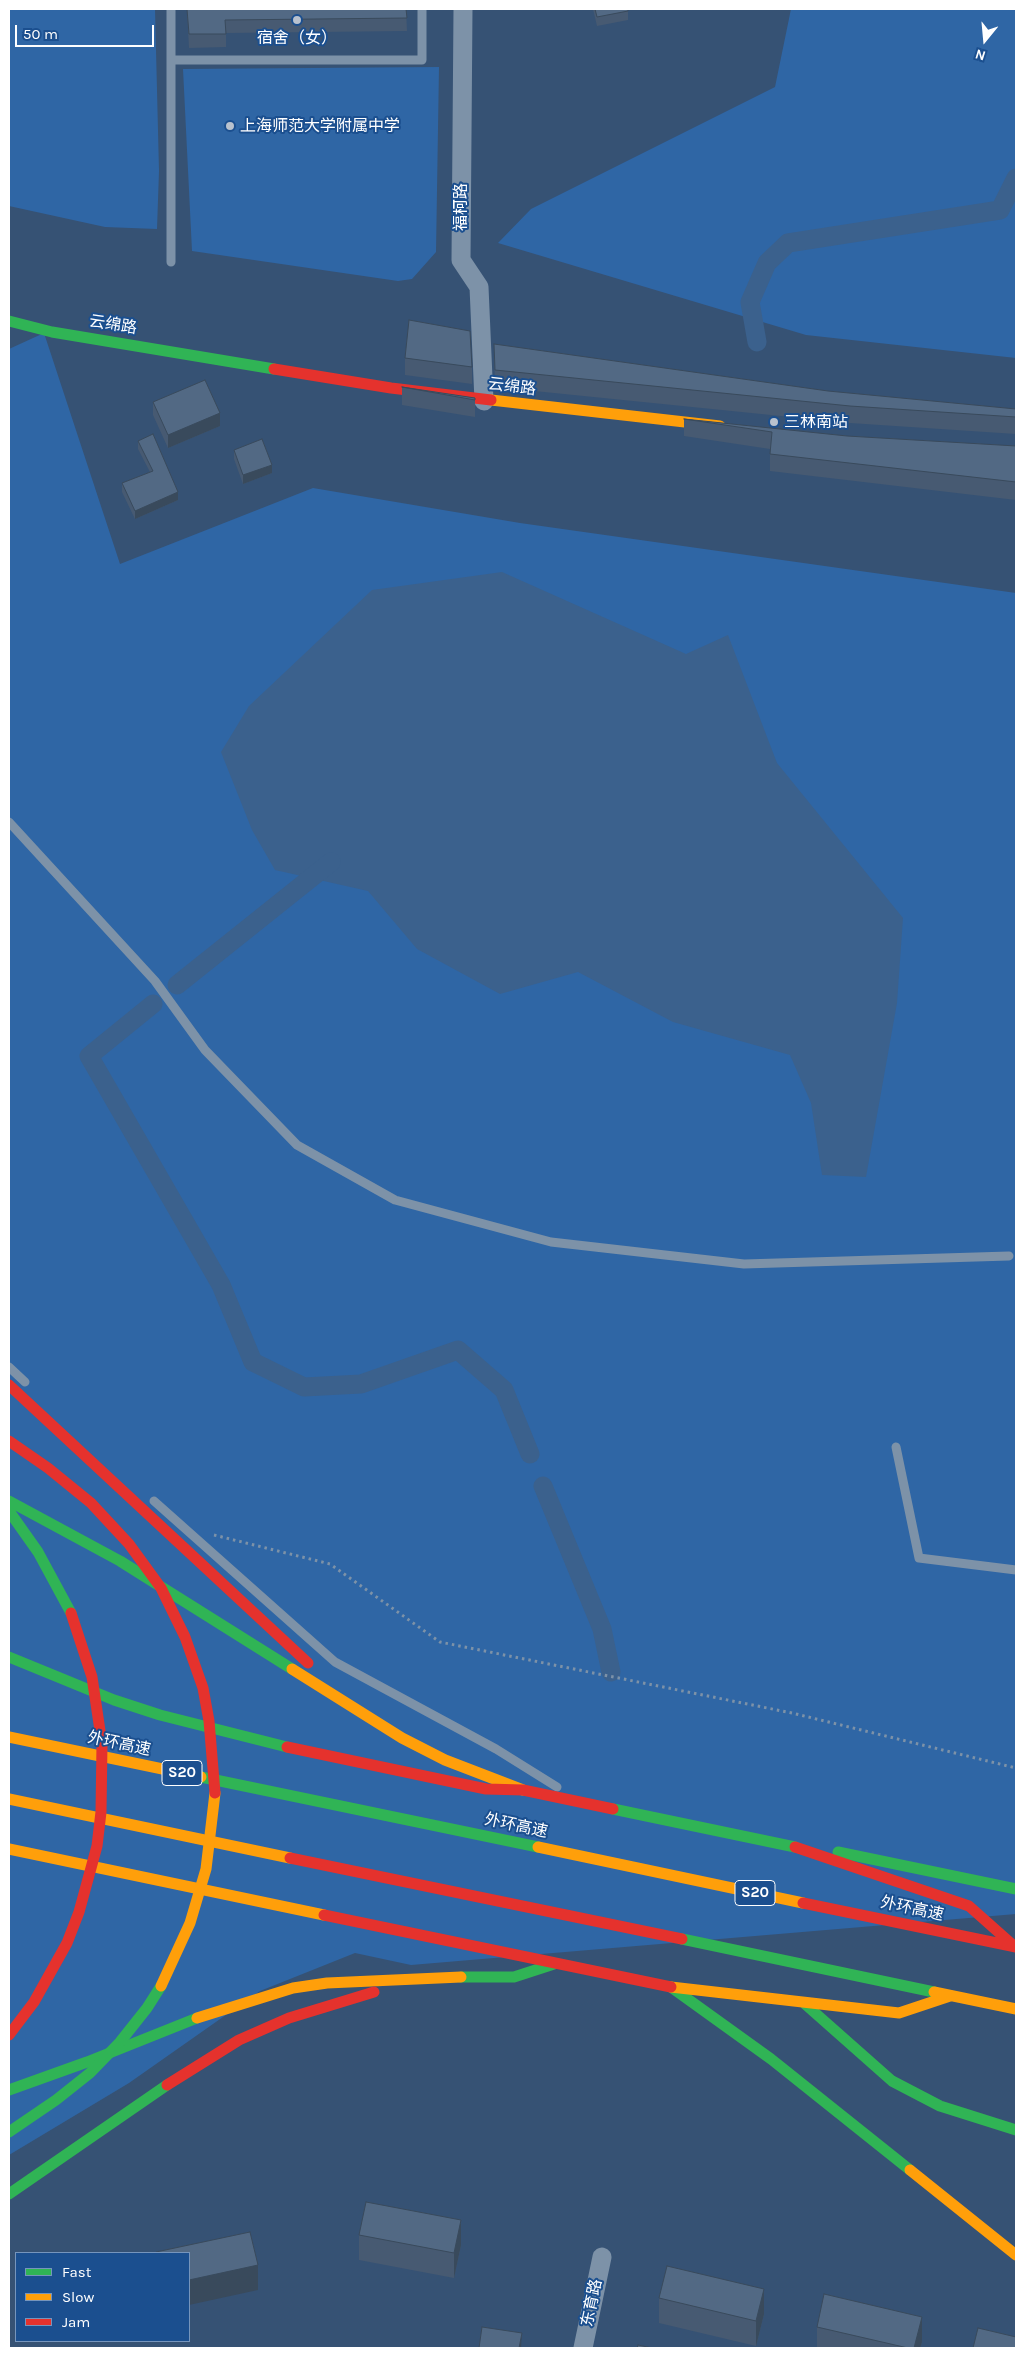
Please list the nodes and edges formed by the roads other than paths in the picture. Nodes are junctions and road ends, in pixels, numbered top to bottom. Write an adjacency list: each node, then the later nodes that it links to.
1 (171, 9): 4 (lane)
2 (422, 9): 4 (lane)
3 (463, 9): 7 (street, 福柯路)
4 (171, 60): 5 (lane)
5 (171, 262)
6 (9, 321): 7 (main road, 云绵路)
7 (484, 400): 8 (main road, 云绵路)
8 (735, 427)
9 (9, 822): 10 (lane)
10 (1009, 1256)
11 (9, 1367): 13 (lane)
12 (9, 1385): 21 (main road)
13 (30, 1386)
14 (9, 1441): 39 (main road, bridge)
15 (896, 1447): 19 (lane)
16 (149, 1497): 25 (lane)
17 (9, 1501): 21 (main road)
18 (9, 1511): 36 (main road, bridge)
19 (1016, 1570)
20 (9, 1657): 23 (main road)
21 (325, 1690): 23 (main road)
22 (9, 1737): 29 (main road, 外环高速 / S20, bridge)
23 (523, 1790): 25 (main road)
24 (9, 1799): 33 (main road, bridge)
25 (583, 1802): 26 (main road)
26 (795, 1847): 28 (main road); 29 (main road)
27 (9, 1849): 30 (main road)
28 (1016, 1889)
29 (1016, 1947)
30 (554, 1964): 31 (main road); 32 (main road)
31 (430, 1977): 37 (main road); 40 (main road)
32 (671, 1987): 34 (main road); 41 (main road)
33 (952, 1996): 34 (main road); 35 (main road)
34 (805, 2004): 38 (main road)
35 (1016, 2009)
36 (9, 2035)
37 (9, 2090)
38 (1016, 2130)
39 (9, 2132)
40 (9, 2194)
41 (1016, 2255)
42 (602, 2257): 43 (street, 东育路)
43 (583, 2348)

